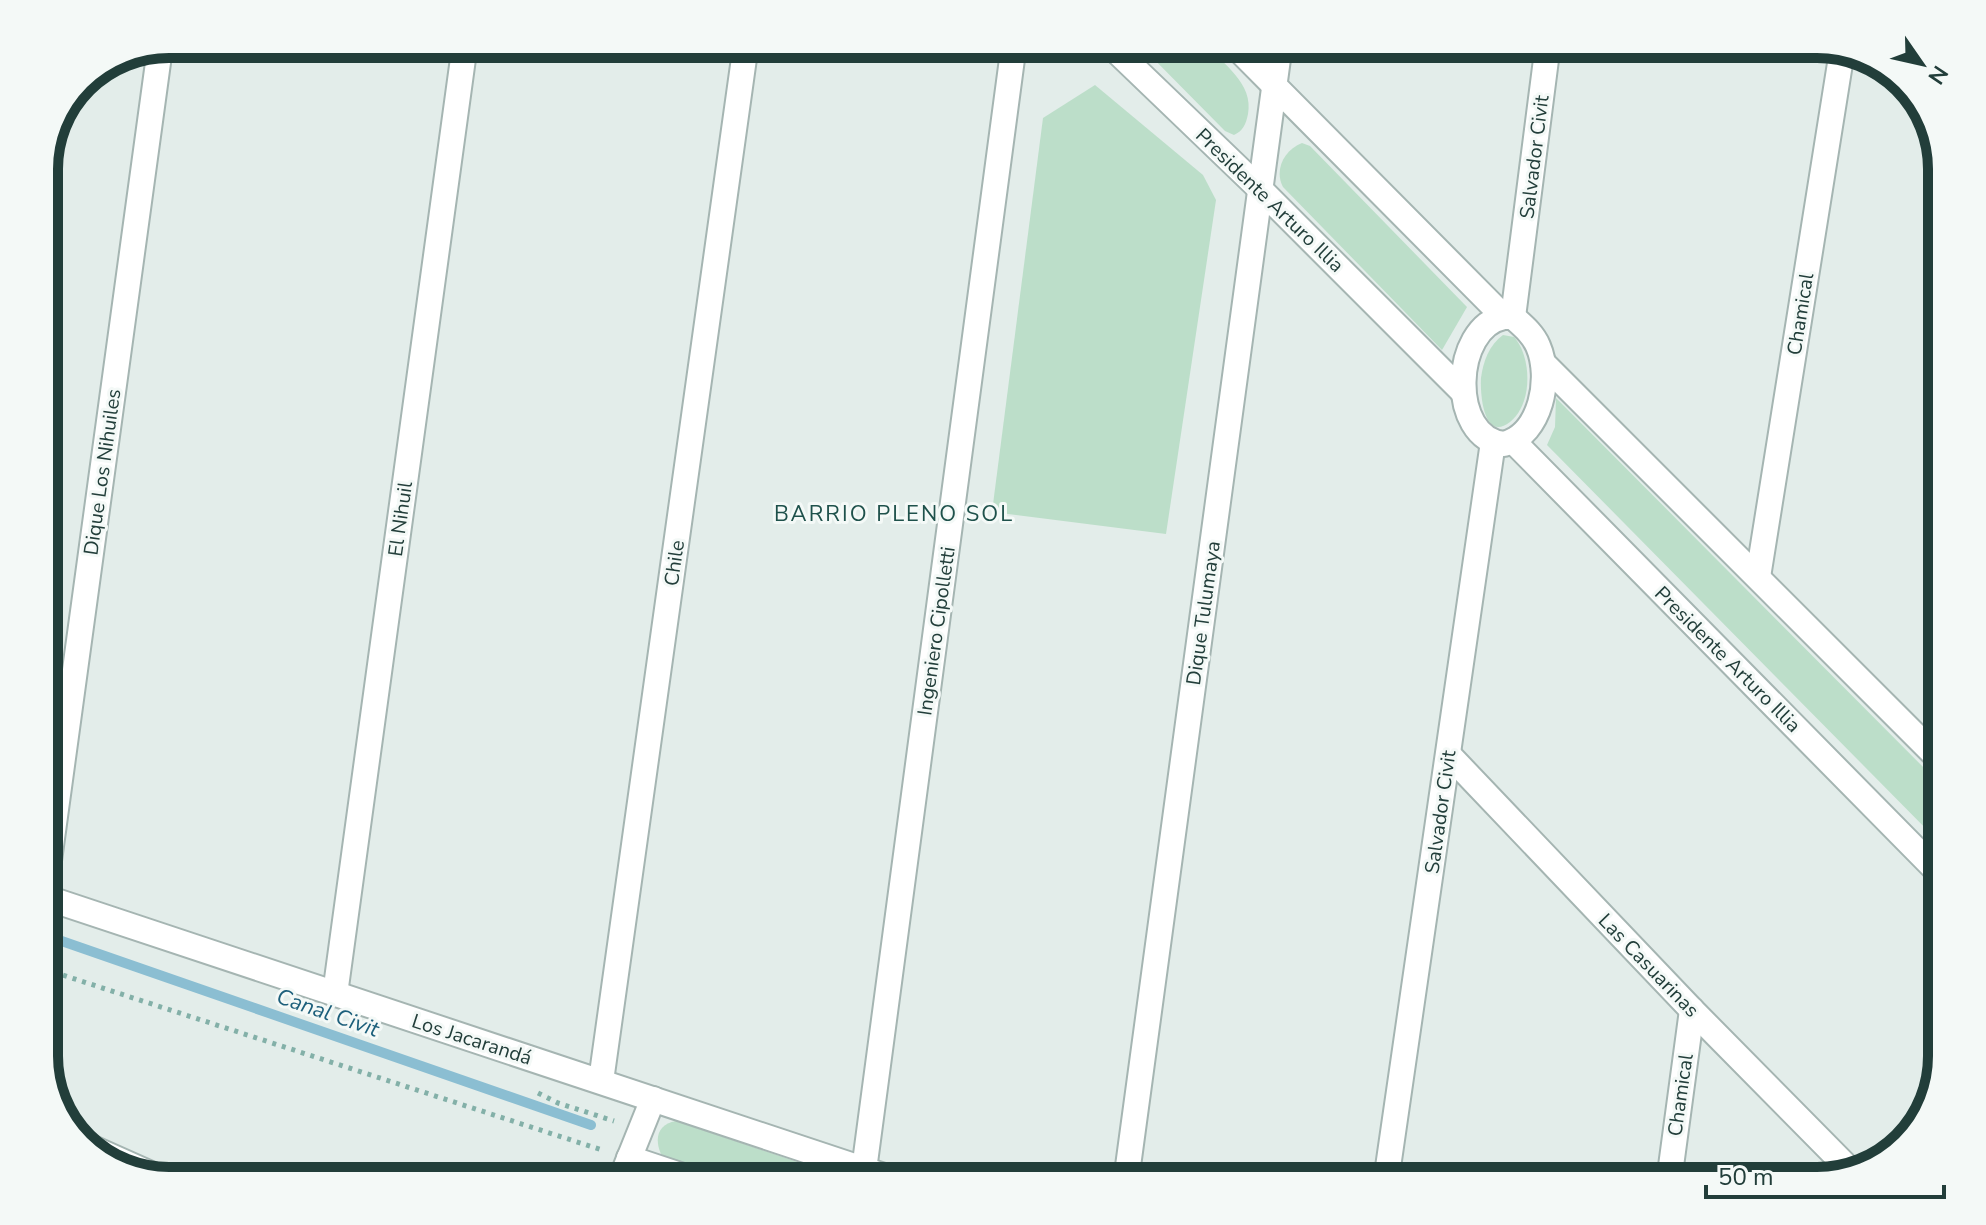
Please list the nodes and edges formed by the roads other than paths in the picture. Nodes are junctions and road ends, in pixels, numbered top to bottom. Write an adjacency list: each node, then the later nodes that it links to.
1 (463, 58): 22 (street, El Nihuil)
2 (744, 58): 24 (street, Chile)
3 (1012, 58): 31 (street, Ingeniero Cipolletti)
4 (1124, 58): 11 (street, Presidente Arturo Illia)
5 (1247, 58): 10 (street)
6 (1278, 58): 10 (street, Dique Tulumaya)
7 (1546, 58): 12 (street, Salvador Civit)
8 (151, 60): 19 (street, Dique Los Nihuiles)
9 (1837, 60): 16 (street, Chamical)
10 (1274, 85): 11 (street, Dique Tulumaya); 12 (street)
11 (1260, 189): 14 (street, Presidente Arturo Illia); 32 (street, Dique Tulumaya)
12 (1508, 317): 13 (street); 14 (street)
13 (1543, 363): 15 (street); 16 (street)
14 (1463, 392): 15 (street)
15 (1503, 442): 18 (street, Salvador Civit); 20 (street, Presidente Arturo Illia)
16 (1758, 577): 17 (street)
17 (1928, 748)
18 (1449, 755): 23 (street, Las Casuarinas); 33 (street, Salvador Civit)
19 (58, 787)
20 (1928, 862)
21 (58, 902): 22 (street, Los Jacarandá)
22 (335, 994): 24 (street, Los Jacarandá)
23 (1692, 1010): 27 (street, Las Casuarinas); 34 (street, Chamical)
24 (601, 1081): 25 (street, Los Jacarandá)
25 (653, 1099): 26 (street); 30 (street, Los Jacarandá)
26 (629, 1158): 28 (street); 29 (street)
27 (1844, 1164)
28 (625, 1167)
29 (656, 1167)
30 (855, 1167)
31 (864, 1167)
32 (1128, 1167)
33 (1388, 1167)
34 (1671, 1167)

